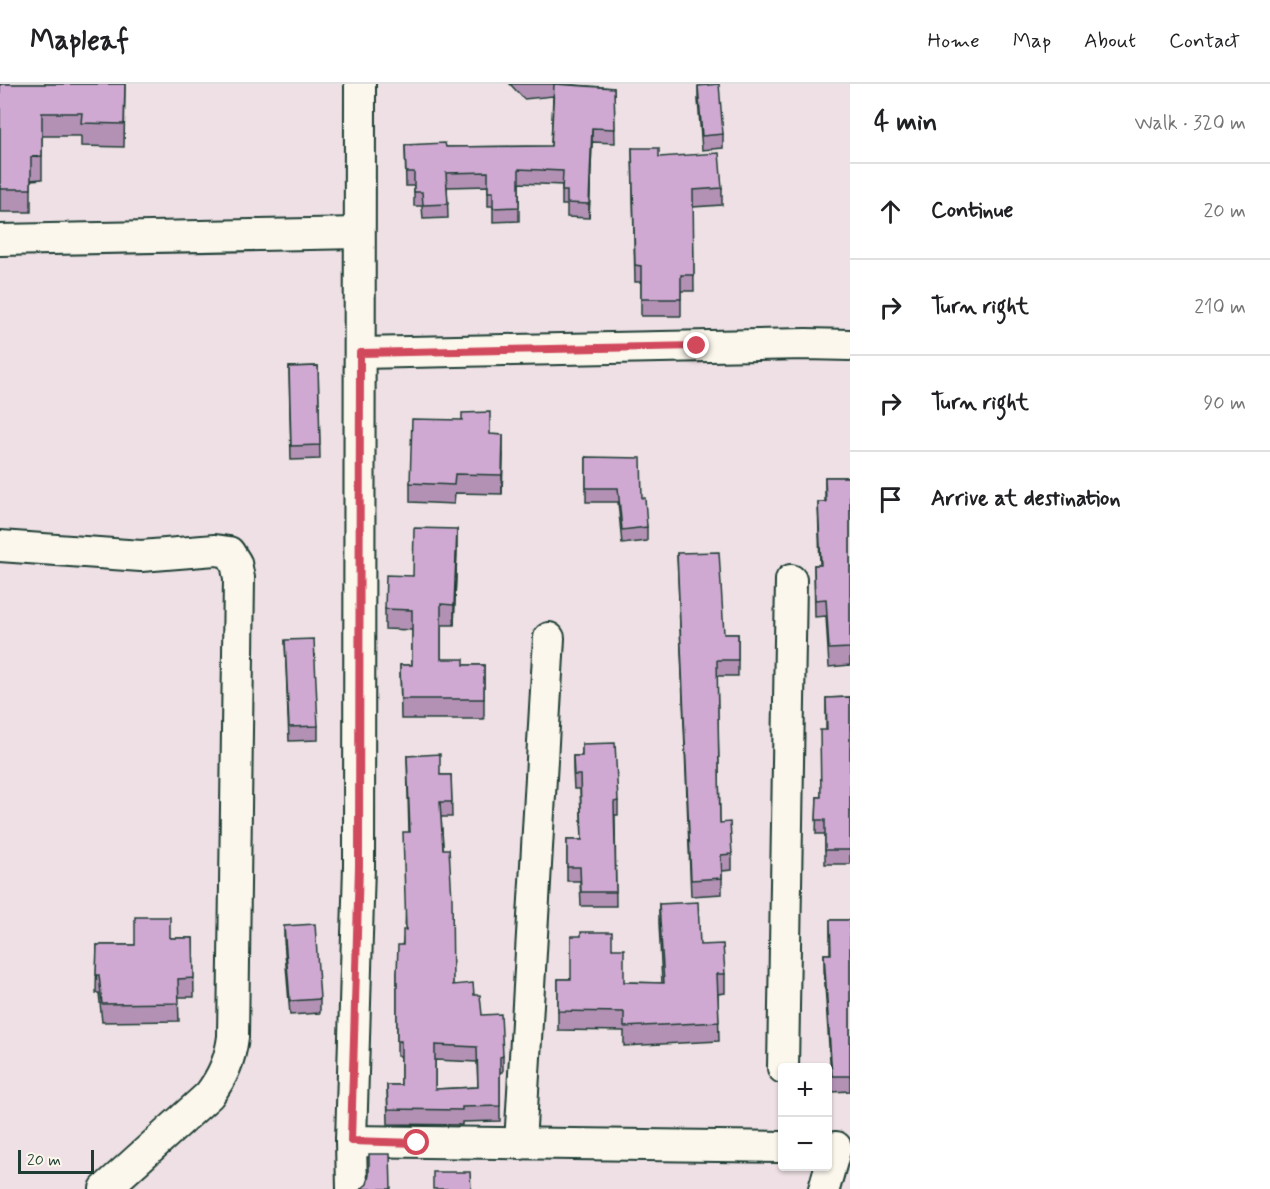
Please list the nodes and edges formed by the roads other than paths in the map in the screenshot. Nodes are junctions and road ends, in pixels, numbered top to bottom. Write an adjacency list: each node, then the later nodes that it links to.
1 (360, 84): 2 (street)
2 (360, 233): 3 (street); 5 (street)
3 (0, 240)
4 (850, 345): 5 (street)
5 (360, 353): 10 (street)
6 (0, 546): 14 (street)
7 (791, 580): 9 (street)
8 (549, 638): 11 (street)
9 (783, 1063)
10 (351, 1141): 11 (street); 15 (street)
11 (520, 1144): 12 (street)
12 (778, 1147)
13 (838, 1147): 16 (street)
14 (105, 1189)
15 (352, 1189)
16 (824, 1189)

